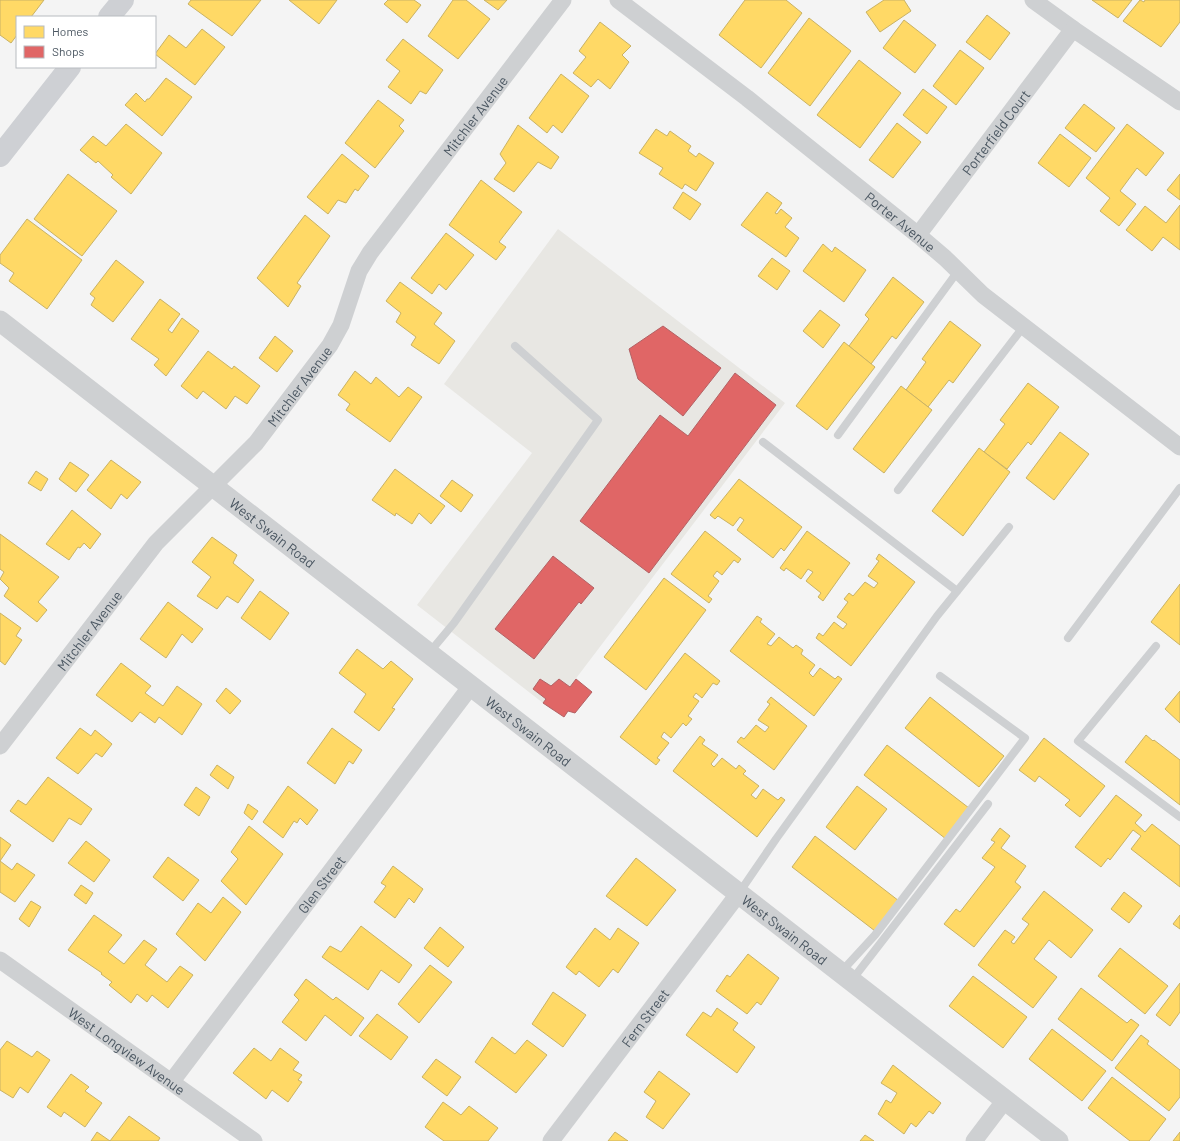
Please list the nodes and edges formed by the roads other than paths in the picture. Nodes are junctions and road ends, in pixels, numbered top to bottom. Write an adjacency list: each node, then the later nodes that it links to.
1 (563, 0): 16 (street, Mitchler Avenue)
2 (618, 0): 8 (street, Porter Avenue)
3 (1033, 0): 4 (street)
4 (1073, 29): 6 (street); 8 (street, Porterfield Court)
5 (69, 68): 7 (main road)
6 (1180, 102)
7 (0, 156)
8 (918, 235): 9 (street, Porter Avenue)
9 (958, 271): 11 (street, Porter Avenue); 13 (lane)
10 (0, 321): 16 (street, West Swain Road)
11 (1024, 326): 15 (street, Porter Avenue); 18 (lane)
12 (515, 346): 23 (lane)
13 (838, 435)
14 (763, 442): 20 (lane)
15 (1180, 447)
16 (213, 486): 23 (street, West Swain Road); 26 (street, Mitchler Avenue)
17 (1180, 488): 21 (lane)
18 (898, 490)
19 (1009, 527): 20 (lane)
20 (957, 591): 29 (lane)
21 (1068, 638)
22 (1156, 646): 28 (lane)
23 (429, 654): 25 (street, West Swain Road)
24 (940, 676): 31 (lane)
25 (471, 686): 29 (street, West Swain Road); 32 (street, Glen Street)
26 (0, 746)
27 (988, 804): 31 (lane)
28 (1180, 818)
29 (739, 893): 31 (street, West Swain Road); 35 (street, Fern Street)
30 (0, 960): 32 (street, West Longview Avenue)
31 (846, 977): 33 (street, West Swain Road)
32 (172, 1081): 34 (street, West Longview Avenue)
33 (1005, 1100): 36 (street); 37 (street, West Swain Road)
34 (254, 1141)
35 (551, 1141)
36 (974, 1141)
37 (1058, 1141)

